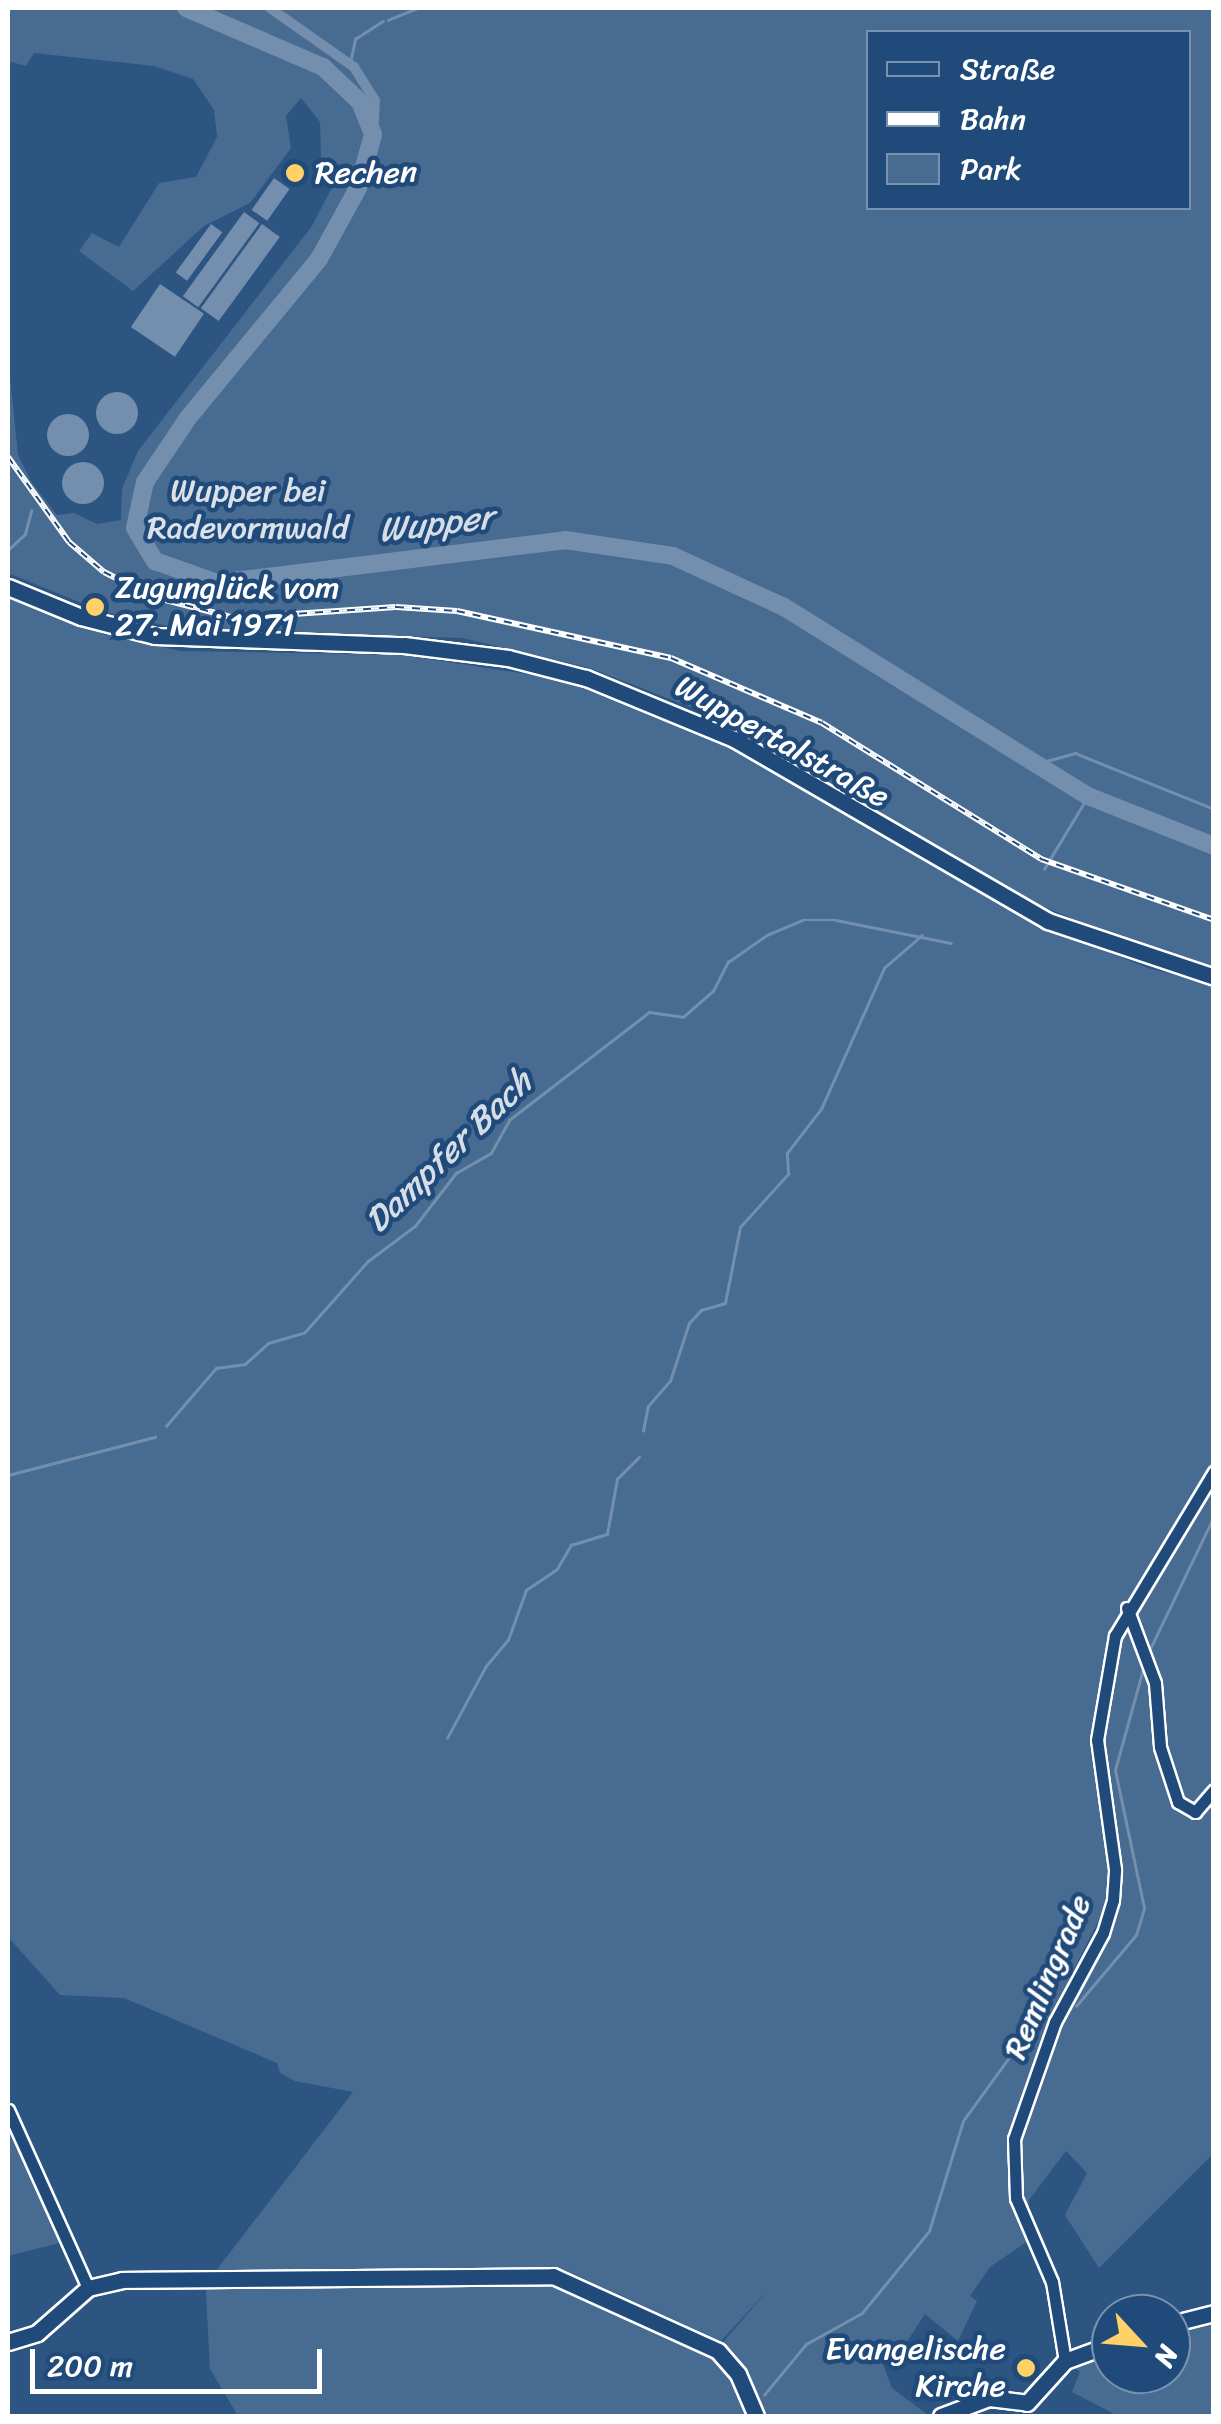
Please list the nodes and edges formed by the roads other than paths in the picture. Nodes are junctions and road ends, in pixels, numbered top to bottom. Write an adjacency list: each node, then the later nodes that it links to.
1 (8, 587): 2 (main road, Wuppertalstraße)
2 (1214, 977)
3 (1214, 1472): 4 (street, Remlingrade)
4 (1126, 1608): 5 (street); 10 (street, Remlingrade)
5 (1214, 1790)
6 (8, 2110): 7 (street)
7 (88, 2288): 8 (main road); 11 (main road)
8 (8, 2342)
9 (1091, 2351): 10 (main road)
10 (1065, 2361): 12 (main road)
11 (756, 2416)
12 (941, 2416)

